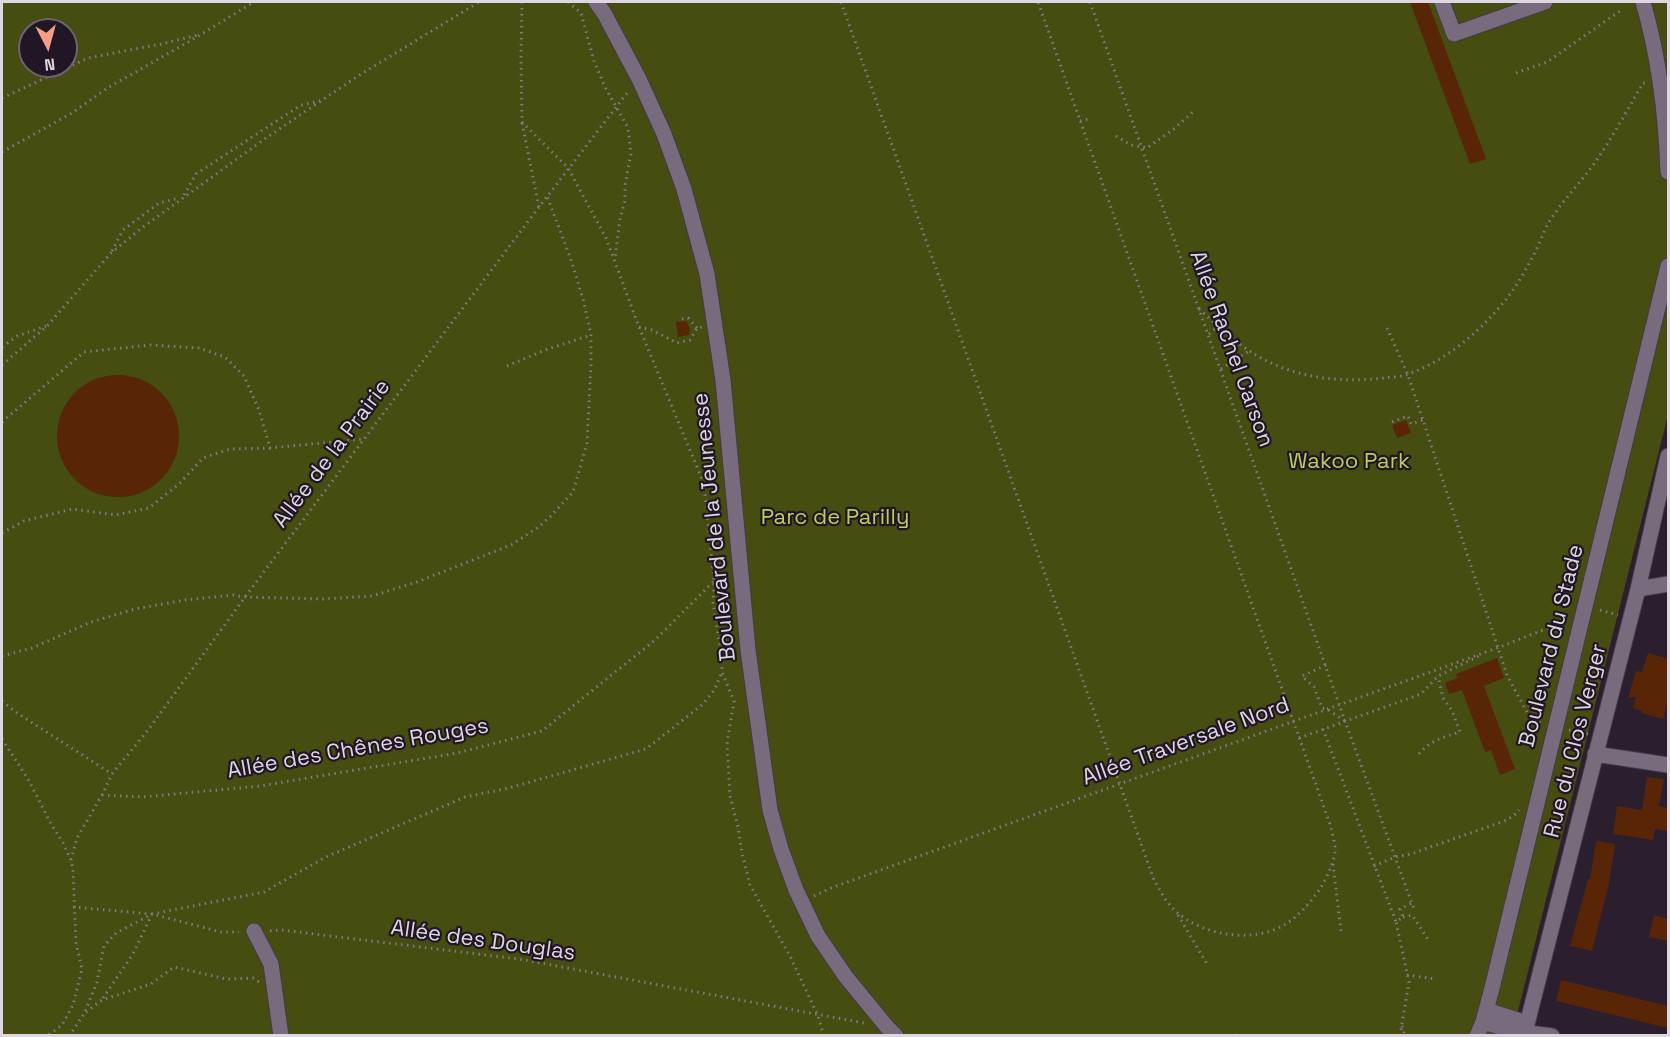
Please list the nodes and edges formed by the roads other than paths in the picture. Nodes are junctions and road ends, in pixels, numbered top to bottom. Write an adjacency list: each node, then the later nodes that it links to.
1 (596, 2): 16 (street, Boulevard de la Jeunesse)
2 (1442, 2): 3 (street)
3 (1545, 2)
4 (1643, 2): 5 (street)
5 (1668, 172)
6 (1668, 266): 7 (street, Boulevard du Stade)
7 (1664, 302): 14 (street, Boulevard du Stade)
8 (1668, 456): 10 (street, Rue du Clos Verger)
9 (1668, 584): 10 (street)
10 (1638, 589): 11 (street, Rue du Clos Verger)
11 (1595, 754): 12 (street); 15 (street, Rue du Clos Verger)
12 (1668, 765)
13 (254, 931): 17 (street)
14 (1482, 1025): 15 (street); 18 (street)
15 (1526, 1030): 19 (street)
16 (891, 1031)
17 (281, 1035)
18 (1496, 1035)
19 (1552, 1035)

